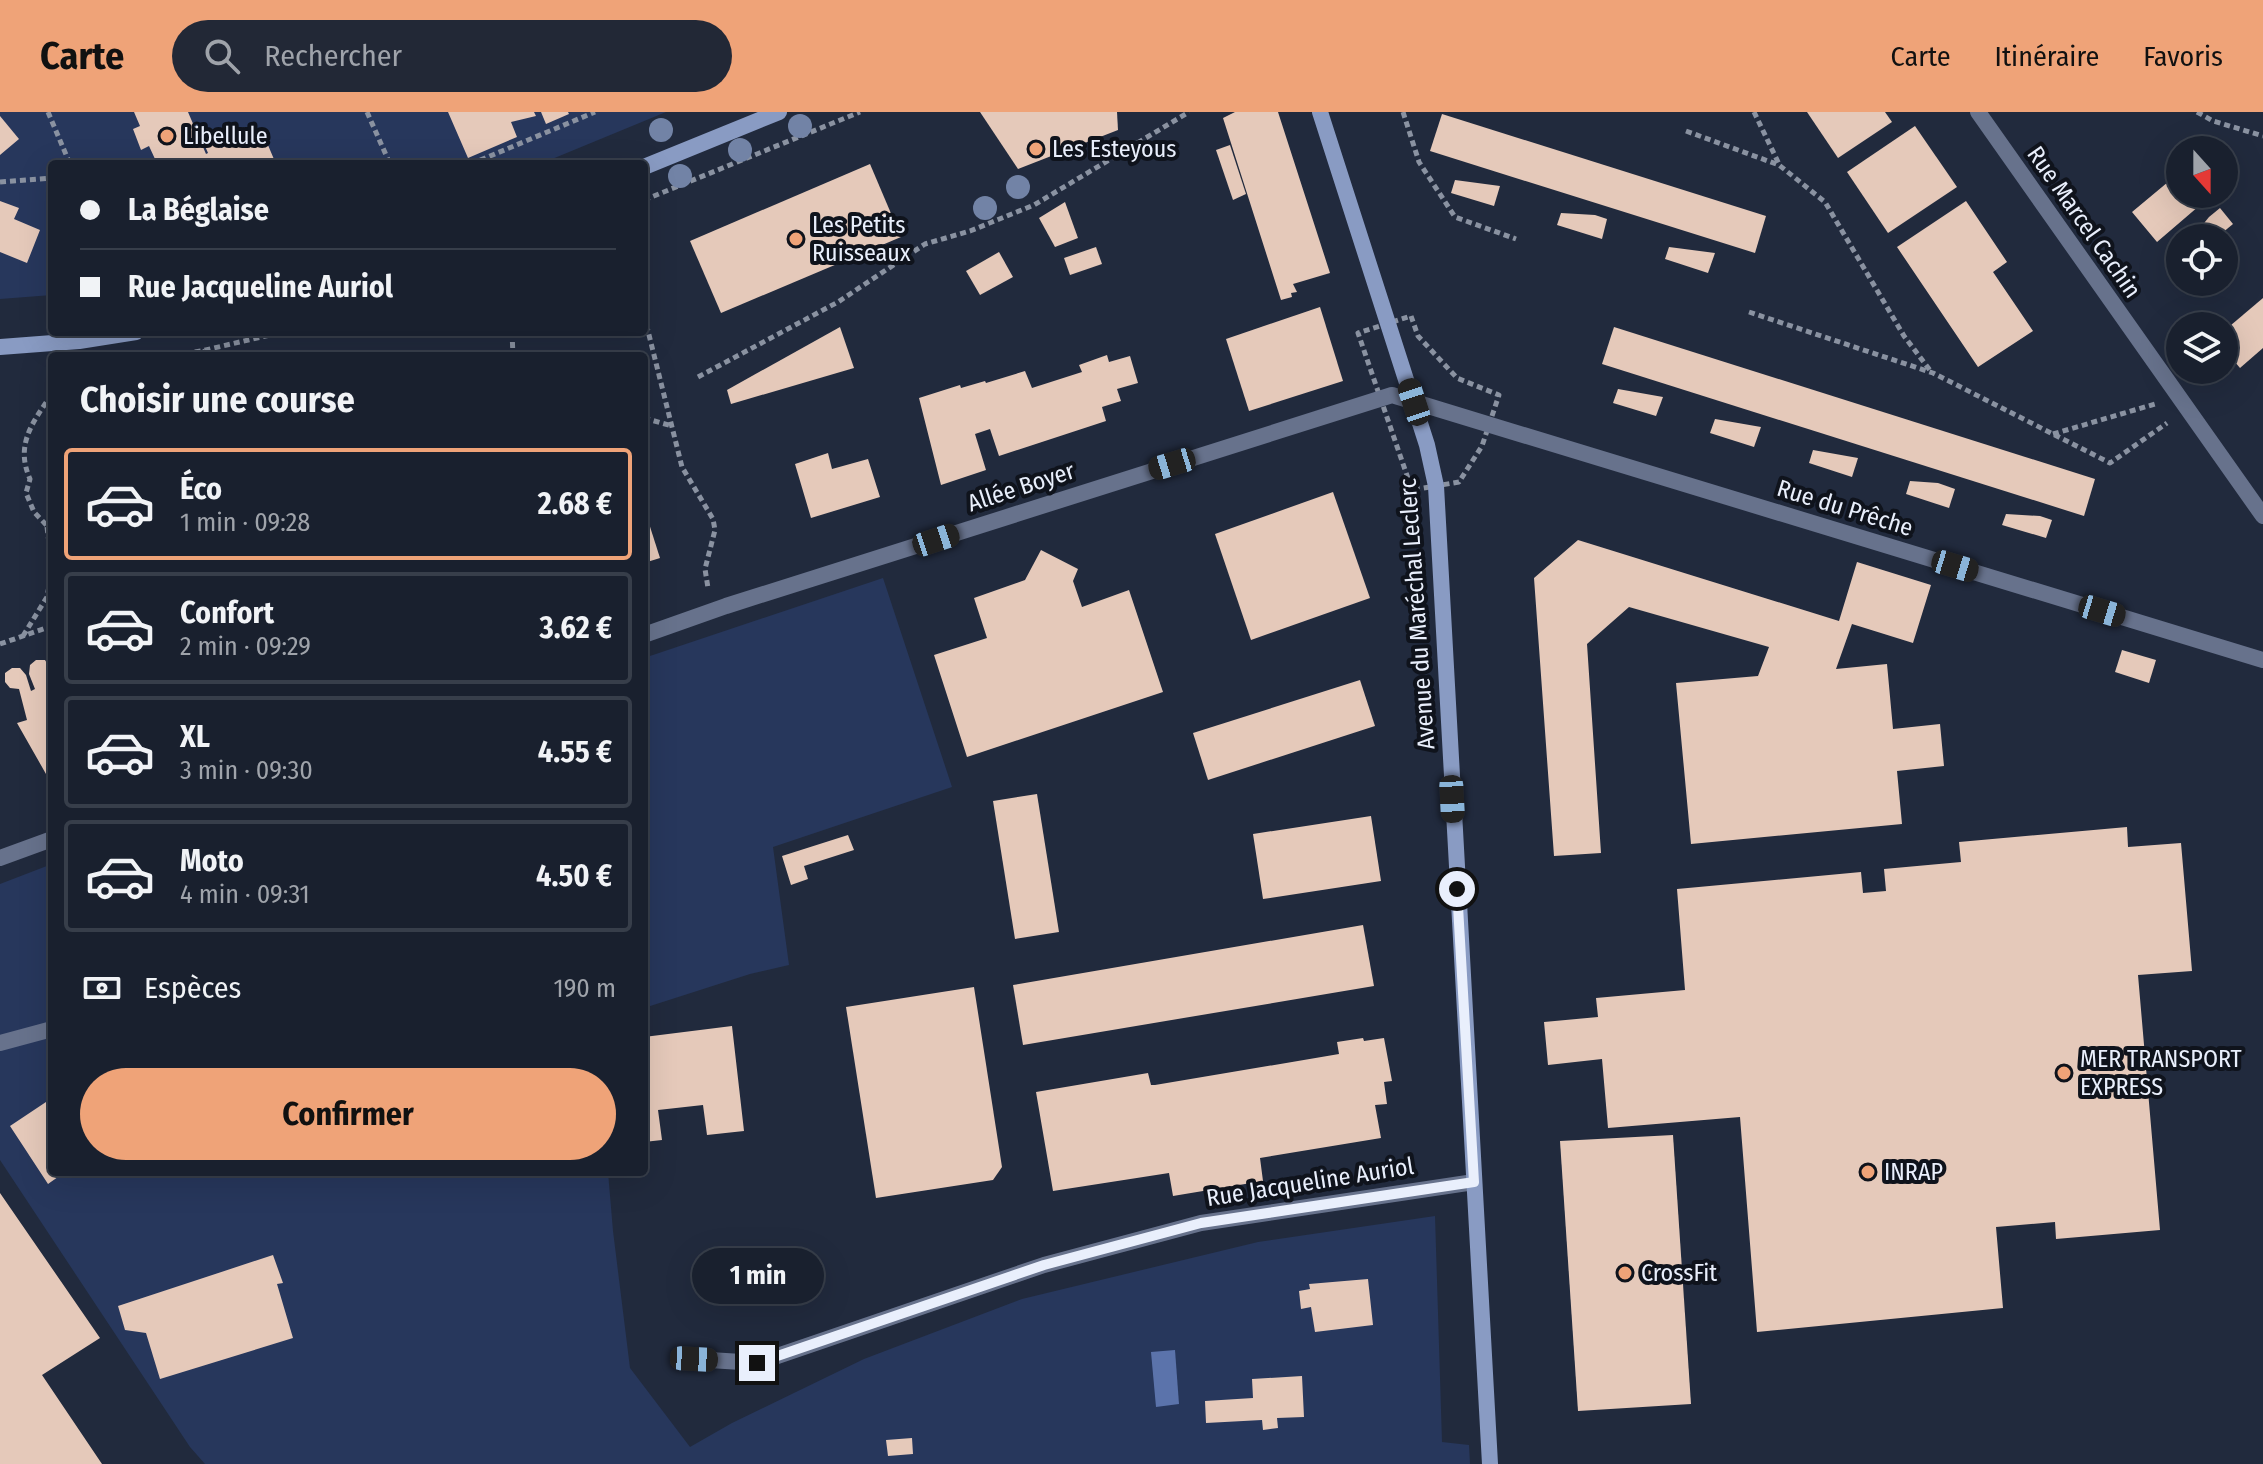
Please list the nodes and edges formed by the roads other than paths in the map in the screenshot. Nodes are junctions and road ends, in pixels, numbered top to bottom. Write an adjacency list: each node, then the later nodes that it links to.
1 (779, 112): 4 (street)
2 (1320, 112): 8 (street, Avenue du Maréchal Leclerc)
3 (1978, 112): 9 (street, Rue Marcel Cachin)
4 (758, 116): 5 (street)
5 (648, 165)
6 (111, 336): 7 (street)
7 (0, 347)
8 (1414, 402): 10 (street, Allée Boyer); 11 (street, Rue du Prêche); 16 (street, Avenue du Maréchal Leclerc)
9 (2261, 507)
10 (648, 634)
11 (2263, 660)
12 (48, 840): 13 (street)
13 (0, 858)
14 (48, 1030): 15 (street)
15 (0, 1043)
16 (1474, 1182): 17 (street, Rue Jacqueline Auriol); 18 (street, Avenue du Maréchal Leclerc)
17 (694, 1359)
18 (1490, 1464)

